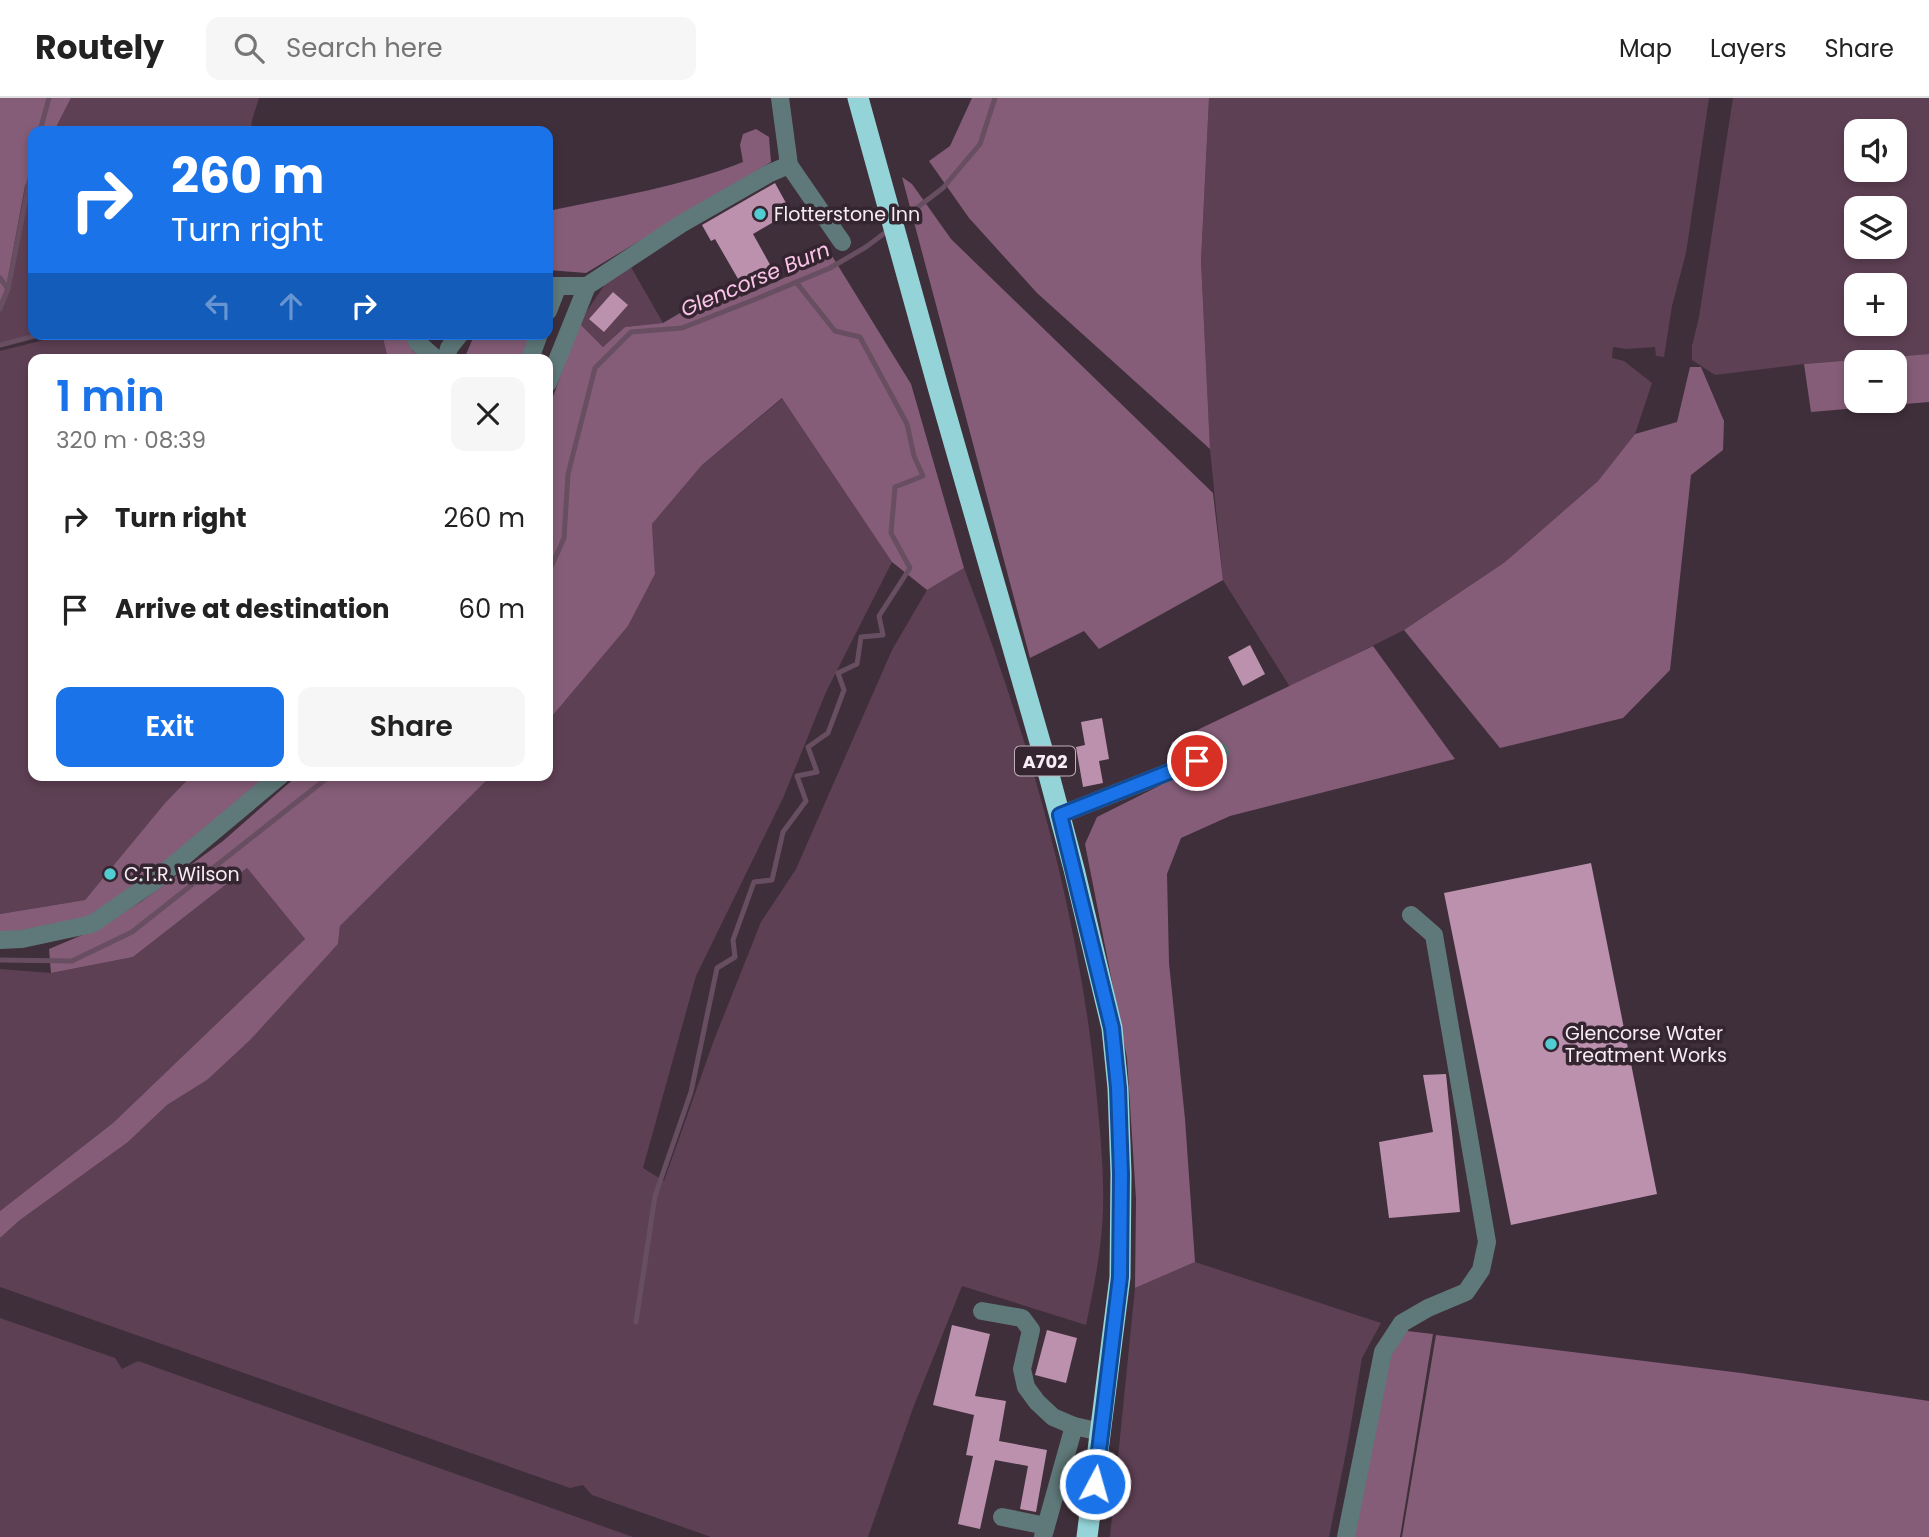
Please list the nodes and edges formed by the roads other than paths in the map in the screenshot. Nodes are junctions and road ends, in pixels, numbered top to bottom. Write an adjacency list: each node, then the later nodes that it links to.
1 (780, 98): 3 (lane)
2 (858, 98): 12 (highway, A702)
3 (789, 165): 4 (lane); 5 (lane)
4 (842, 242)
5 (587, 286): 6 (lane); 9 (lane)
6 (553, 287)
7 (417, 340): 8 (lane)
8 (430, 354)
9 (553, 371)
10 (1220, 752): 12 (lane)
11 (274, 781): 14 (lane)
12 (1060, 815): 17 (highway, A702)
13 (1411, 915): 21 (lane)
14 (0, 940)
15 (982, 1311): 16 (lane)
16 (1074, 1426): 17 (lane); 19 (lane)
17 (1101, 1432): 20 (highway, A702)
18 (1002, 1517): 19 (lane)
19 (1044, 1532)
20 (1087, 1537)
21 (1346, 1537)

